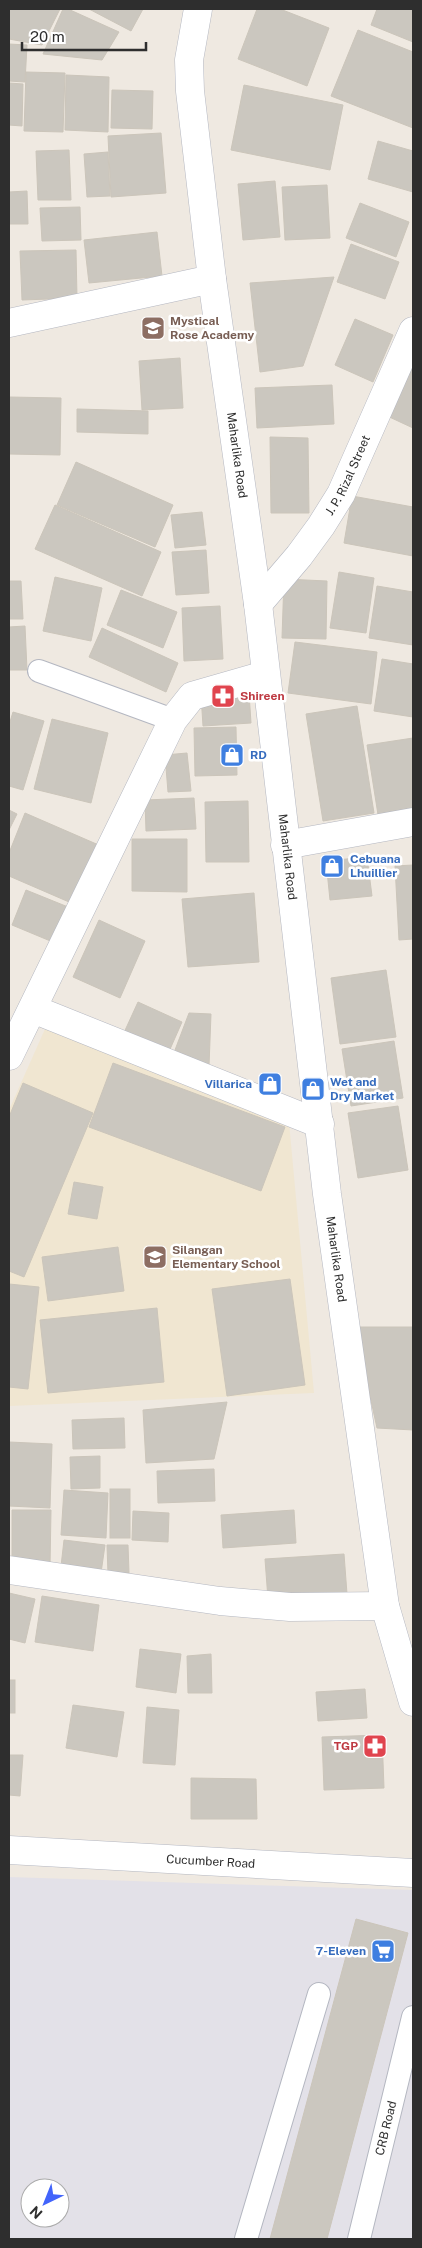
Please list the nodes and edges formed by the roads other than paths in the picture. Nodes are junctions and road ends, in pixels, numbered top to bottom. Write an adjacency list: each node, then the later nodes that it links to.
1 (198, 9): 2 (street, Maharlika Road)
2 (212, 279): 3 (street); 5 (street, Maharlika Road)
3 (9, 323)
4 (413, 331): 5 (street, J. P. Rizal Street)
5 (258, 604): 7 (street, Maharlika Road)
6 (39, 671): 8 (lane)
7 (265, 676): 8 (street); 10 (street, Maharlika Road)
8 (172, 720): 11 (street)
9 (413, 822): 10 (street)
10 (285, 845): 13 (street, Maharlika Road)
11 (33, 1009): 12 (street); 13 (street)
12 (9, 1056)
13 (320, 1124): 15 (street, Maharlika Road)
14 (9, 1570): 15 (street)
15 (384, 1606): 16 (street, Maharlika Road)
16 (413, 1702)
17 (9, 1850): 18 (street, Cucumber Road)
18 (413, 1873)
19 (319, 1994): 21 (lane)
20 (413, 2016): 22 (lane, CRB Road)
21 (246, 2239)
22 (359, 2239)

